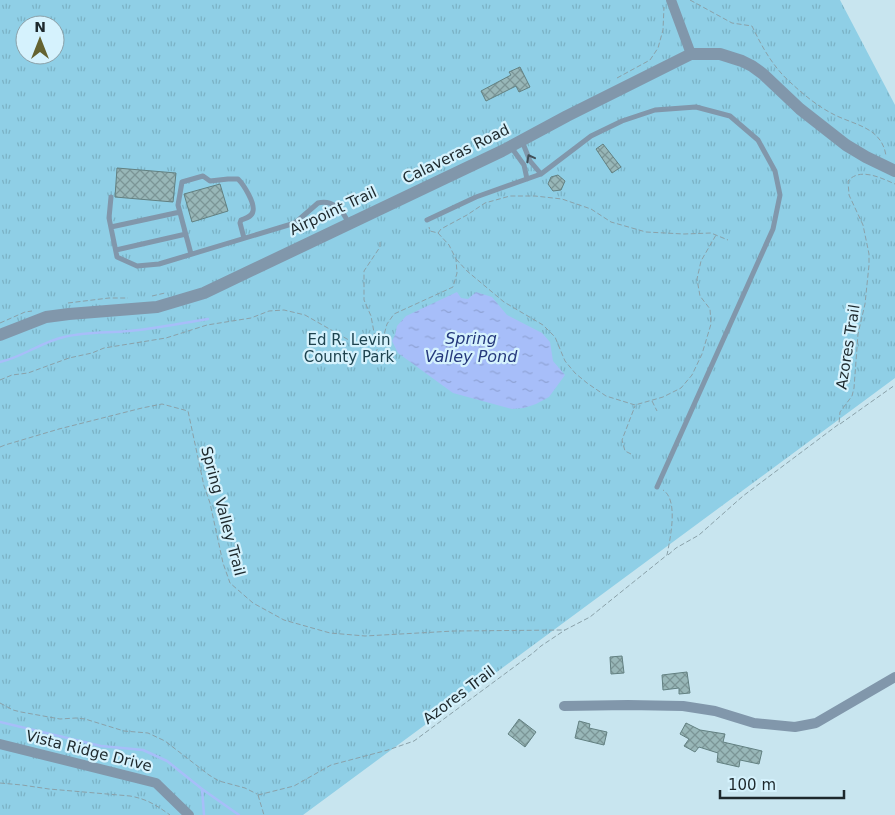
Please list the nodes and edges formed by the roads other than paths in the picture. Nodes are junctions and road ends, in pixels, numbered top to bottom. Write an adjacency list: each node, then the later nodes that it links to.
1 (669, 2): 2 (street)
2 (691, 54): 3 (street, Calaveras Road); 4 (street, Calaveras Road)
3 (516, 143): 5 (lane, one-way to 3); 6 (lane); 10 (street, Calaveras Road)
4 (895, 171)
5 (541, 174): 6 (lane); 17 (lane)
6 (527, 179): 9 (lane)
7 (111, 197): 11 (lane)
8 (180, 212): 11 (lane); 12 (lane); 13 (lane)
9 (428, 223)
10 (348, 224): 13 (lane); 16 (street, Calaveras Road)
11 (112, 227): 14 (lane)
12 (186, 234): 14 (lane); 15 (lane)
13 (244, 238): 15 (lane)
14 (116, 250): 15 (lane)
15 (191, 254)
16 (0, 335)
17 (657, 487)
18 (895, 677): 19 (street)
19 (564, 706)
20 (0, 744): 21 (street, Vista Ridge Drive)
21 (189, 815)

